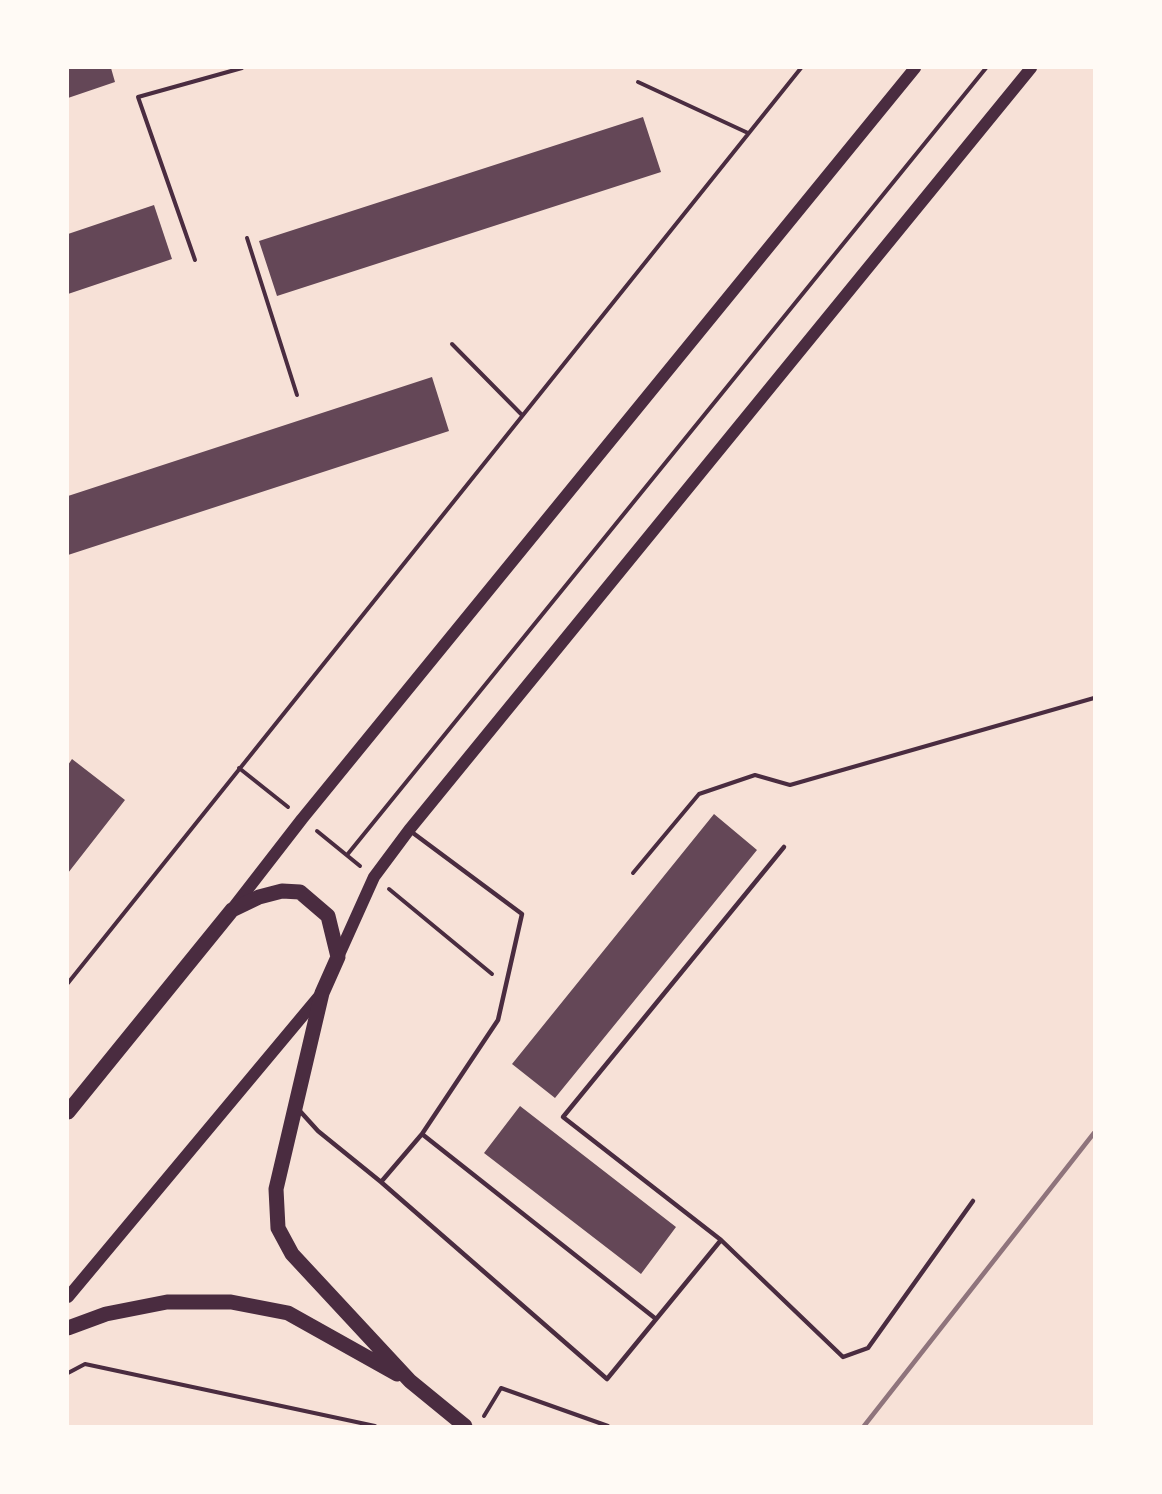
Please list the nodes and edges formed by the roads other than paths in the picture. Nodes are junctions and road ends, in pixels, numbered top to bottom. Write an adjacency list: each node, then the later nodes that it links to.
1 (915, 68): 5 (main road)
2 (1031, 68): 3 (main road)
3 (410, 830): 6 (main road); 10 (lane)
4 (784, 847): 13 (lane)
5 (232, 910): 6 (main road); 9 (main road)
6 (338, 957): 7 (main road)
7 (322, 993): 8 (main road); 14 (main road)
8 (297, 1108): 11 (lane); 17 (main road)
9 (68, 1112)
10 (422, 1134): 11 (lane); 15 (lane)
11 (381, 1182): 15 (lane)
12 (973, 1201): 13 (lane)
13 (721, 1240): 15 (lane)
14 (68, 1297)
15 (656, 1319)
16 (68, 1328): 17 (main road)
17 (410, 1381): 18 (main road)
18 (465, 1426)

